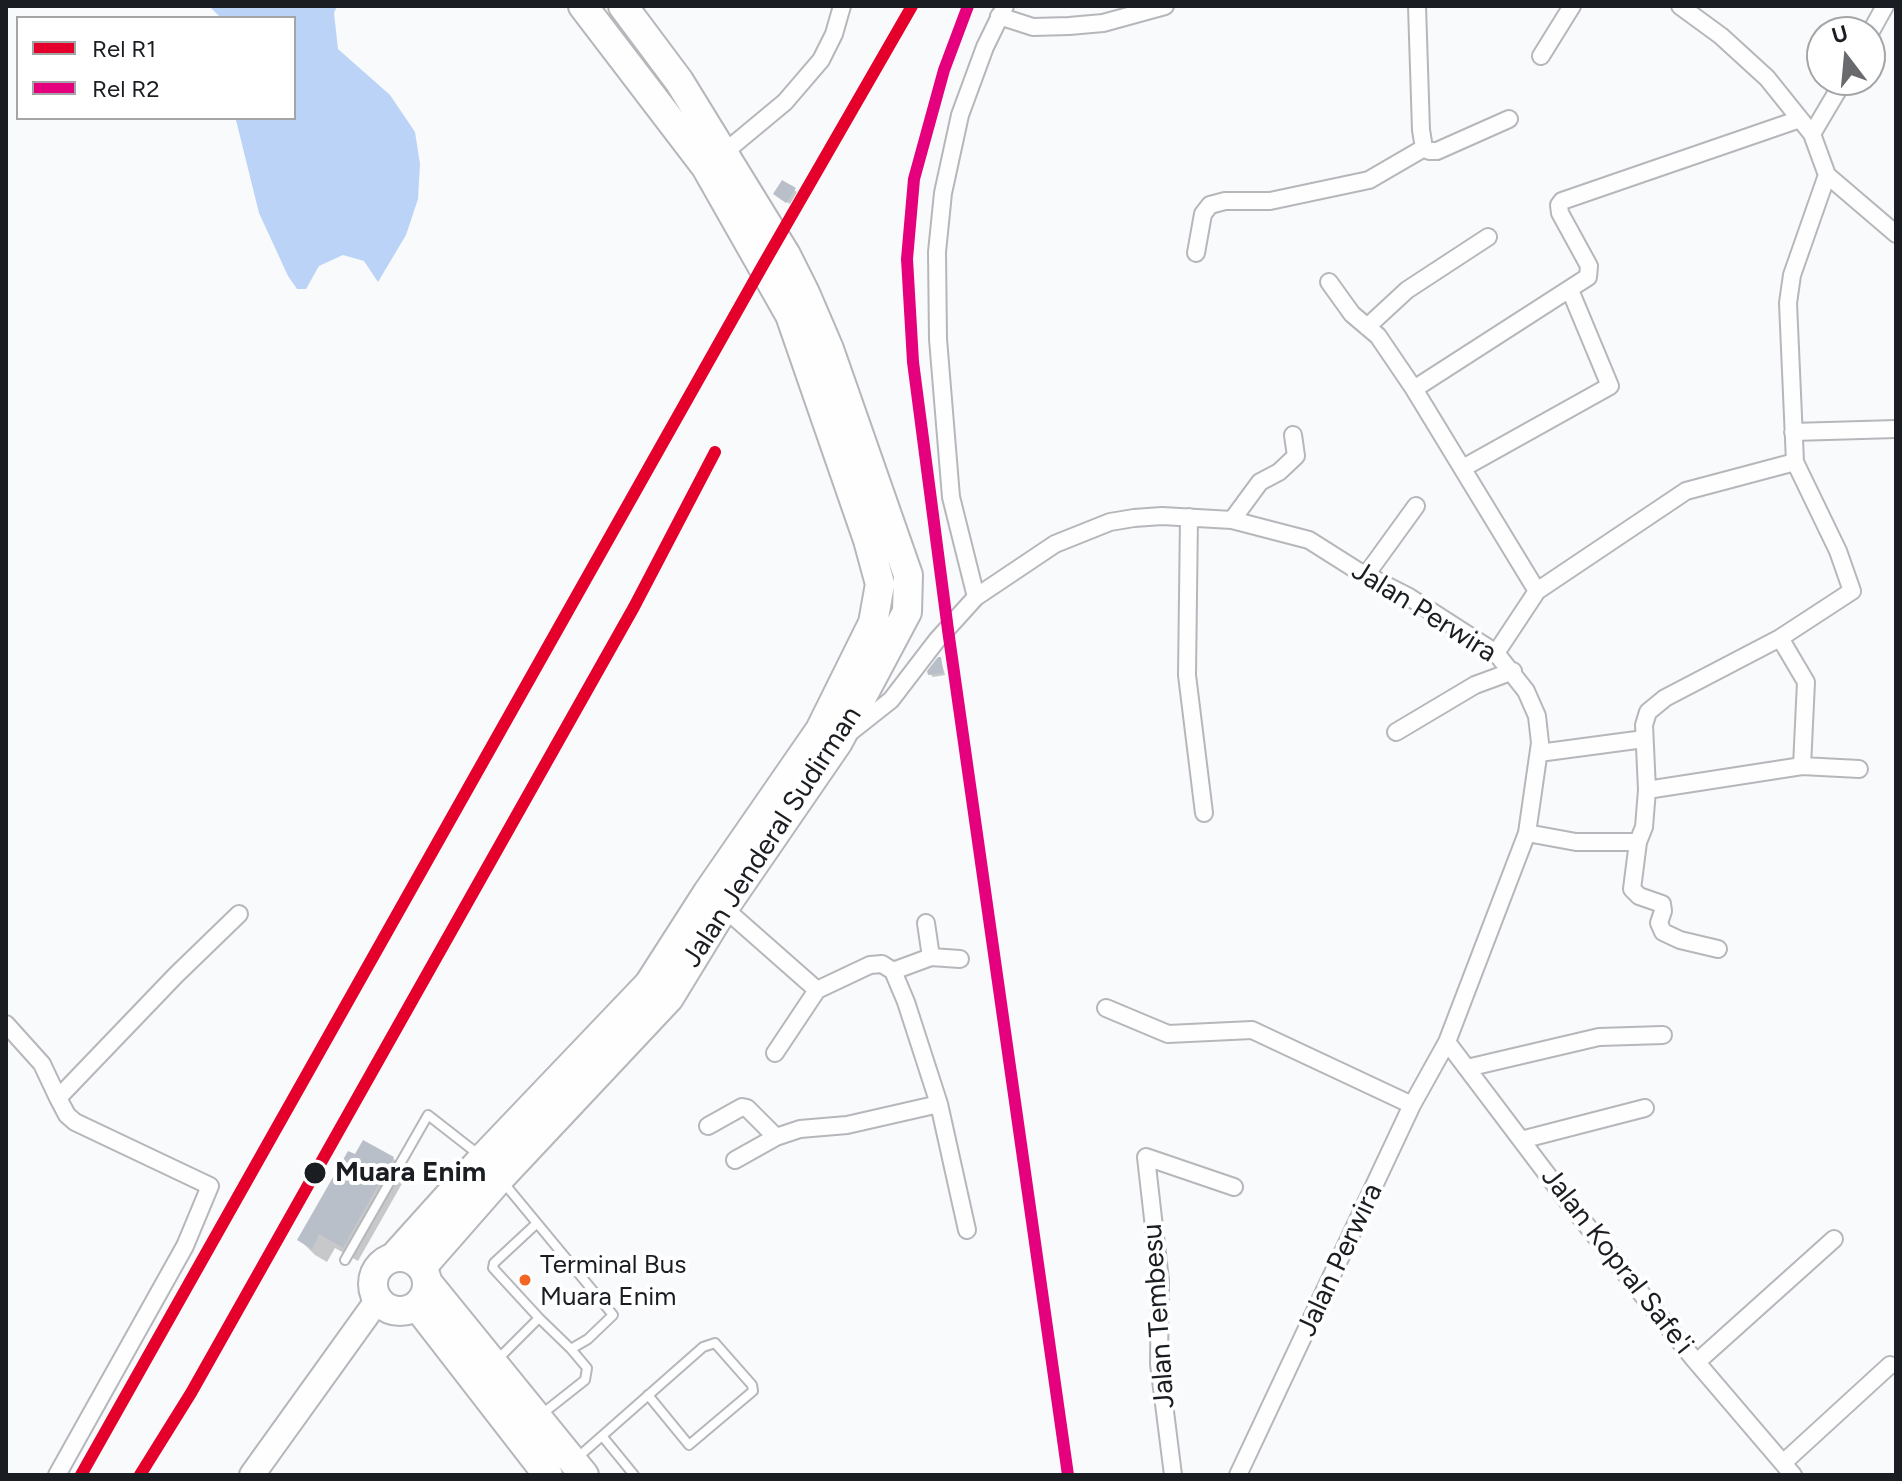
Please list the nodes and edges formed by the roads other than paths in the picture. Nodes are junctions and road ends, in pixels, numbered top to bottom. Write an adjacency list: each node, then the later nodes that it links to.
1 (583, 6): 15 (highway, Jalan Jenderal Sudirman)
2 (623, 6): 15 (highway, Jalan Jenderal Sudirman)
3 (842, 6): 15 (street)
4 (1165, 6): 8 (street)
5 (1417, 6): 14 (street)
6 (1572, 6): 9 (street)
7 (1687, 8): 12 (street)
8 (1002, 11): 34 (street)
9 (1541, 56)
10 (1835, 96): 13 (street)
11 (1509, 119): 14 (street)
12 (1800, 119): 13 (street); 21 (street)
13 (1812, 134): 16 (street)
14 (1424, 148): 19 (street)
15 (715, 160): 39 (highway, Jalan Jenderal Sudirman)
16 (1827, 175): 17 (street); 25 (street)
17 (1896, 234)
18 (1488, 237): 22 (street)
19 (1196, 253)
20 (1329, 282): 22 (street)
21 (1570, 290): 23 (street); 28 (street)
22 (1367, 327): 23 (street)
23 (1414, 389): 28 (street)
24 (1896, 429): 25 (street)
25 (1793, 432): 27 (street)
26 (1293, 435): 31 (street)
27 (1795, 462): 33 (street); 35 (street)
28 (1463, 468): 33 (street)
29 (1416, 506): 32 (street)
30 (1189, 517): 31 (street, Jalan Perwira); 34 (street, Jalan Perwira); 45 (street)
31 (1232, 520): 32 (street, Jalan Perwira)
32 (1366, 575): 36 (street, Jalan Perwira)
33 (1537, 591): 36 (street)
34 (976, 597): 39 (street, Jalan Perwira)
35 (1780, 638): 40 (street); 42 (street)
36 (1496, 653): 37 (street, Jalan Perwira)
37 (1513, 671): 38 (street); 41 (street, Jalan Perwira)
38 (1396, 732)
39 (829, 736): 48 (highway, Jalan Jenderal Sudirman); 70 (highway, Jalan Jenderal Sudirman)
40 (1644, 739): 41 (street); 44 (street)
41 (1539, 753): 46 (street, Jalan Perwira)
42 (1802, 766): 43 (street); 44 (street)
43 (1859, 769)
44 (1647, 790): 47 (street)
45 (1204, 813)
46 (1527, 833): 47 (street); 59 (street, Jalan Perwira)
47 (1638, 842): 51 (street)
48 (724, 908): 55 (street); 70 (highway, Jalan Jenderal Sudirman)
49 (239, 914): 62 (street)
50 (926, 923): 52 (street)
51 (1718, 949)
52 (931, 957): 53 (street); 54 (street)
53 (960, 959)
54 (893, 971): 55 (street); 63 (street)
55 (817, 990): 60 (street)
56 (1106, 1008): 64 (street)
57 (6, 1024): 62 (street)
58 (1663, 1035): 61 (street)
59 (1447, 1042): 61 (street, Jalan Kopral Safe'i); 64 (street, Jalan Perwira)
60 (775, 1053)
61 (1467, 1068): 68 (street, Jalan Kopral Safe'i)
62 (58, 1098): 89 (street)
63 (939, 1104): 67 (street); 73 (street)
64 (1412, 1105): 93 (street, Jalan Perwira)
65 (1645, 1108): 68 (street)
66 (708, 1126): 67 (street)
67 (776, 1137): 69 (street)
68 (1521, 1140): 81 (street, Jalan Kopral Safe'i)
69 (735, 1160)
70 (491, 1168): 72 (lane); 75 (highway, Jalan Jenderal Sudirman); 76 (lane); 77 (highway, Jalan Jenderal Sudirman)
71 (1234, 1187): 92 (street, Jalan Tembesu)
72 (536, 1224): 79 (lane); 80 (lane)
73 (967, 1230)
74 (1834, 1239): 81 (street)
75 (393, 1258): 77 (highway); 78 (highway)
76 (345, 1260)
77 (422, 1285): 78 (highway); 82 (highway); 88 (highway)
78 (377, 1301): 90 (main road)
79 (539, 1318): 80 (lane); 82 (lane)
80 (571, 1349): 85 (lane)
81 (1697, 1362): 87 (street, Jalan Kopral Safe'i)
82 (492, 1364): 85 (highway)
83 (1890, 1365): 87 (street)
84 (648, 1395): 84 (lane); 86 (lane)
85 (537, 1418): 88 (highway)
86 (603, 1437): 88 (lane); 91 (lane)
87 (1788, 1469)
88 (568, 1470)
89 (57, 1475)
90 (252, 1475)
91 (634, 1475)
92 (1173, 1475)
93 (1238, 1475)

